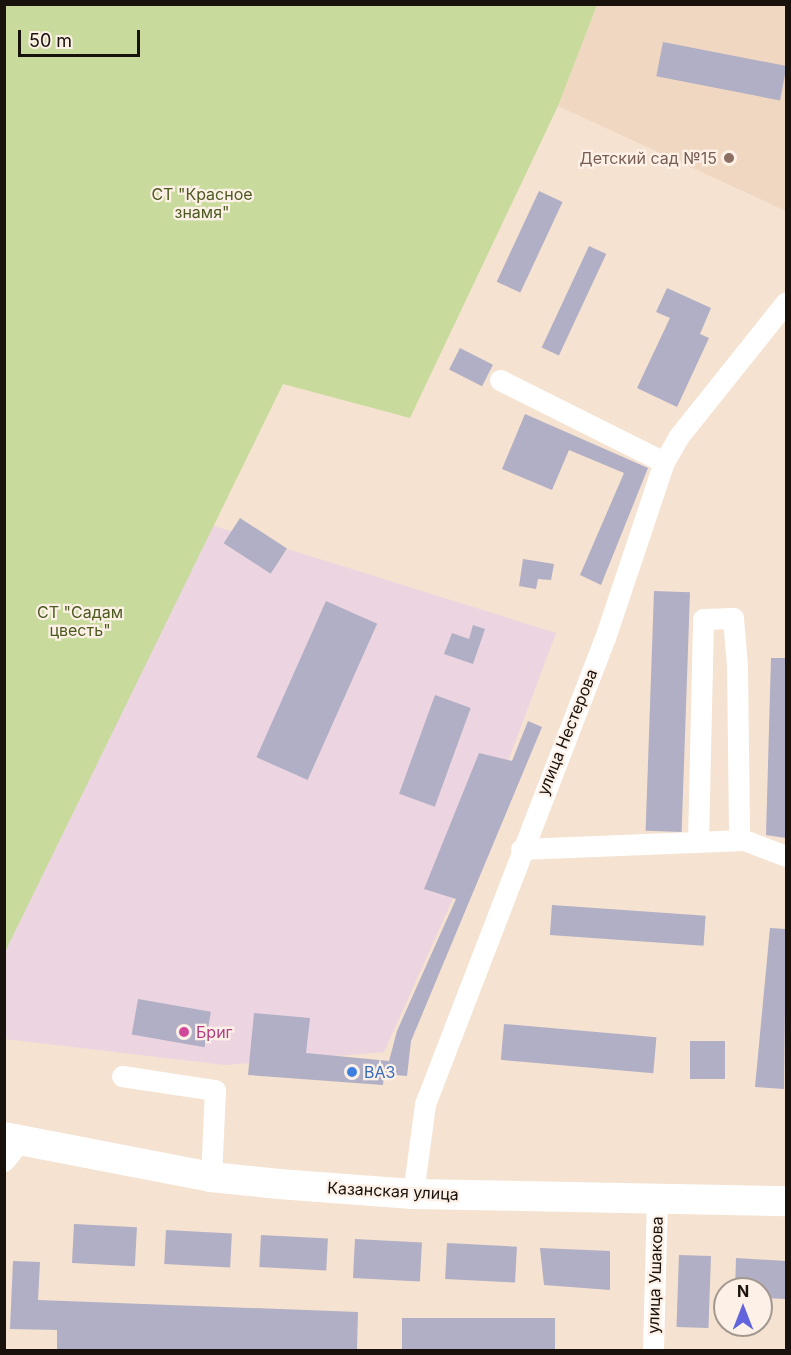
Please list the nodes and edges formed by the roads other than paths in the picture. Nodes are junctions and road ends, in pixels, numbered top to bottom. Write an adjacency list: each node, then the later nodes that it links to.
1 (786, 302): 3 (street, улица Нестерова)
2 (500, 380): 3 (street)
3 (664, 462): 6 (street, улица Нестерова)
4 (739, 840): 5 (street); 5 (street); 7 (street)
5 (699, 842): 6 (street)
6 (521, 849): 11 (street, улица Нестерова)
7 (786, 856)
8 (122, 1076): 10 (street)
9 (10, 1146): 10 (highway, Казанская улица)
10 (211, 1177): 11 (highway, Казанская улица)
11 (413, 1194): 12 (highway, Казанская улица)
12 (657, 1199): 13 (highway, Казанская улица); 14 (street, улица Ушакова)
13 (786, 1201)
14 (653, 1350)

